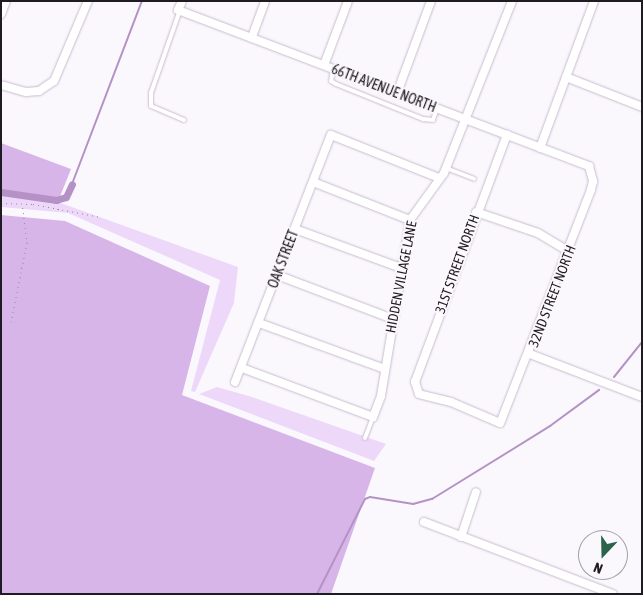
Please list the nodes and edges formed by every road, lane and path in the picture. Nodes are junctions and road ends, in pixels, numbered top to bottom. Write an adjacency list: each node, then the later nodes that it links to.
1 (6, 1): 10 (street)
2 (88, 1): 15 (street)
3 (182, 1): 9 (street)
4 (266, 1): 11 (street)
5 (348, 1): 12 (street)
6 (431, 1): 16 (street)
7 (512, 1): 20 (street, HIDDEN VILLAGE LANE)
8 (594, 1): 14 (street)
9 (179, 10): 11 (street, 66TH AVENUE NORTH); 19 (lane)
10 (1, 14)
11 (252, 37): 12 (street, 66TH AVENUE NORTH)
12 (324, 65): 13 (street, 66TH AVENUE NORTH)
13 (334, 68): 16 (street, 66TH AVENUE NORTH); 18 (lane)
14 (566, 78): 17 (street); 22 (street)
15 (1, 85)
16 (397, 93): 18 (street, 66TH AVENUE NORTH)
17 (642, 107)
18 (437, 108): 20 (street, 66TH AVENUE NORTH)
19 (184, 120)
20 (467, 120): 21 (street, 66TH AVENUE NORTH); 24 (street, HIDDEN VILLAGE LANE)
21 (507, 135): 22 (street, 66TH AVENUE NORTH); 30 (street, 31ST STREET NORTH)
22 (540, 148): 23 (street, 66TH AVENUE NORTH)
23 (590, 166): 34 (street, 32ND STREET NORTH)
24 (446, 168): 25 (street, HIDDEN VILLAGE LANE); 26 (lane)
25 (439, 178): 27 (street, OAK STREET); 32 (street, HIDDEN VILLAGE LANE)
26 (474, 179)
27 (313, 182): 32 (street); 33 (street, OAK STREET)
28 (1, 203): 29 (path)
29 (22, 204): 31 (path); 38 (path)
30 (476, 212): 34 (street); 46 (street, 31ST STREET NORTH)
31 (101, 217)
32 (410, 220): 35 (street, HIDDEN VILLAGE LANE)
33 (295, 230): 35 (street); 36 (street, OAK STREET)
34 (568, 251): 40 (street, 32ND STREET NORTH)
35 (402, 268): 37 (street, HIDDEN VILLAGE LANE)
36 (277, 275): 37 (street); 39 (street, OAK STREET)
37 (393, 320): 42 (street, HIDDEN VILLAGE LANE)
38 (11, 322)
39 (259, 323): 41 (street, OAK STREET); 42 (street)
40 (530, 354): 44 (street); 46 (street, 32ND STREET NORTH)
41 (242, 368): 43 (street, OAK STREET); 45 (street)
42 (385, 368): 45 (street, HIDDEN VILLAGE LANE)
43 (235, 382)
44 (642, 397)
45 (373, 417): 47 (lane)
46 (500, 423)
47 (364, 438)
48 (476, 492): 50 (street)
49 (424, 522): 50 (street)
50 (461, 537): 51 (street)
51 (597, 591): 52 (street)
52 (613, 594)

